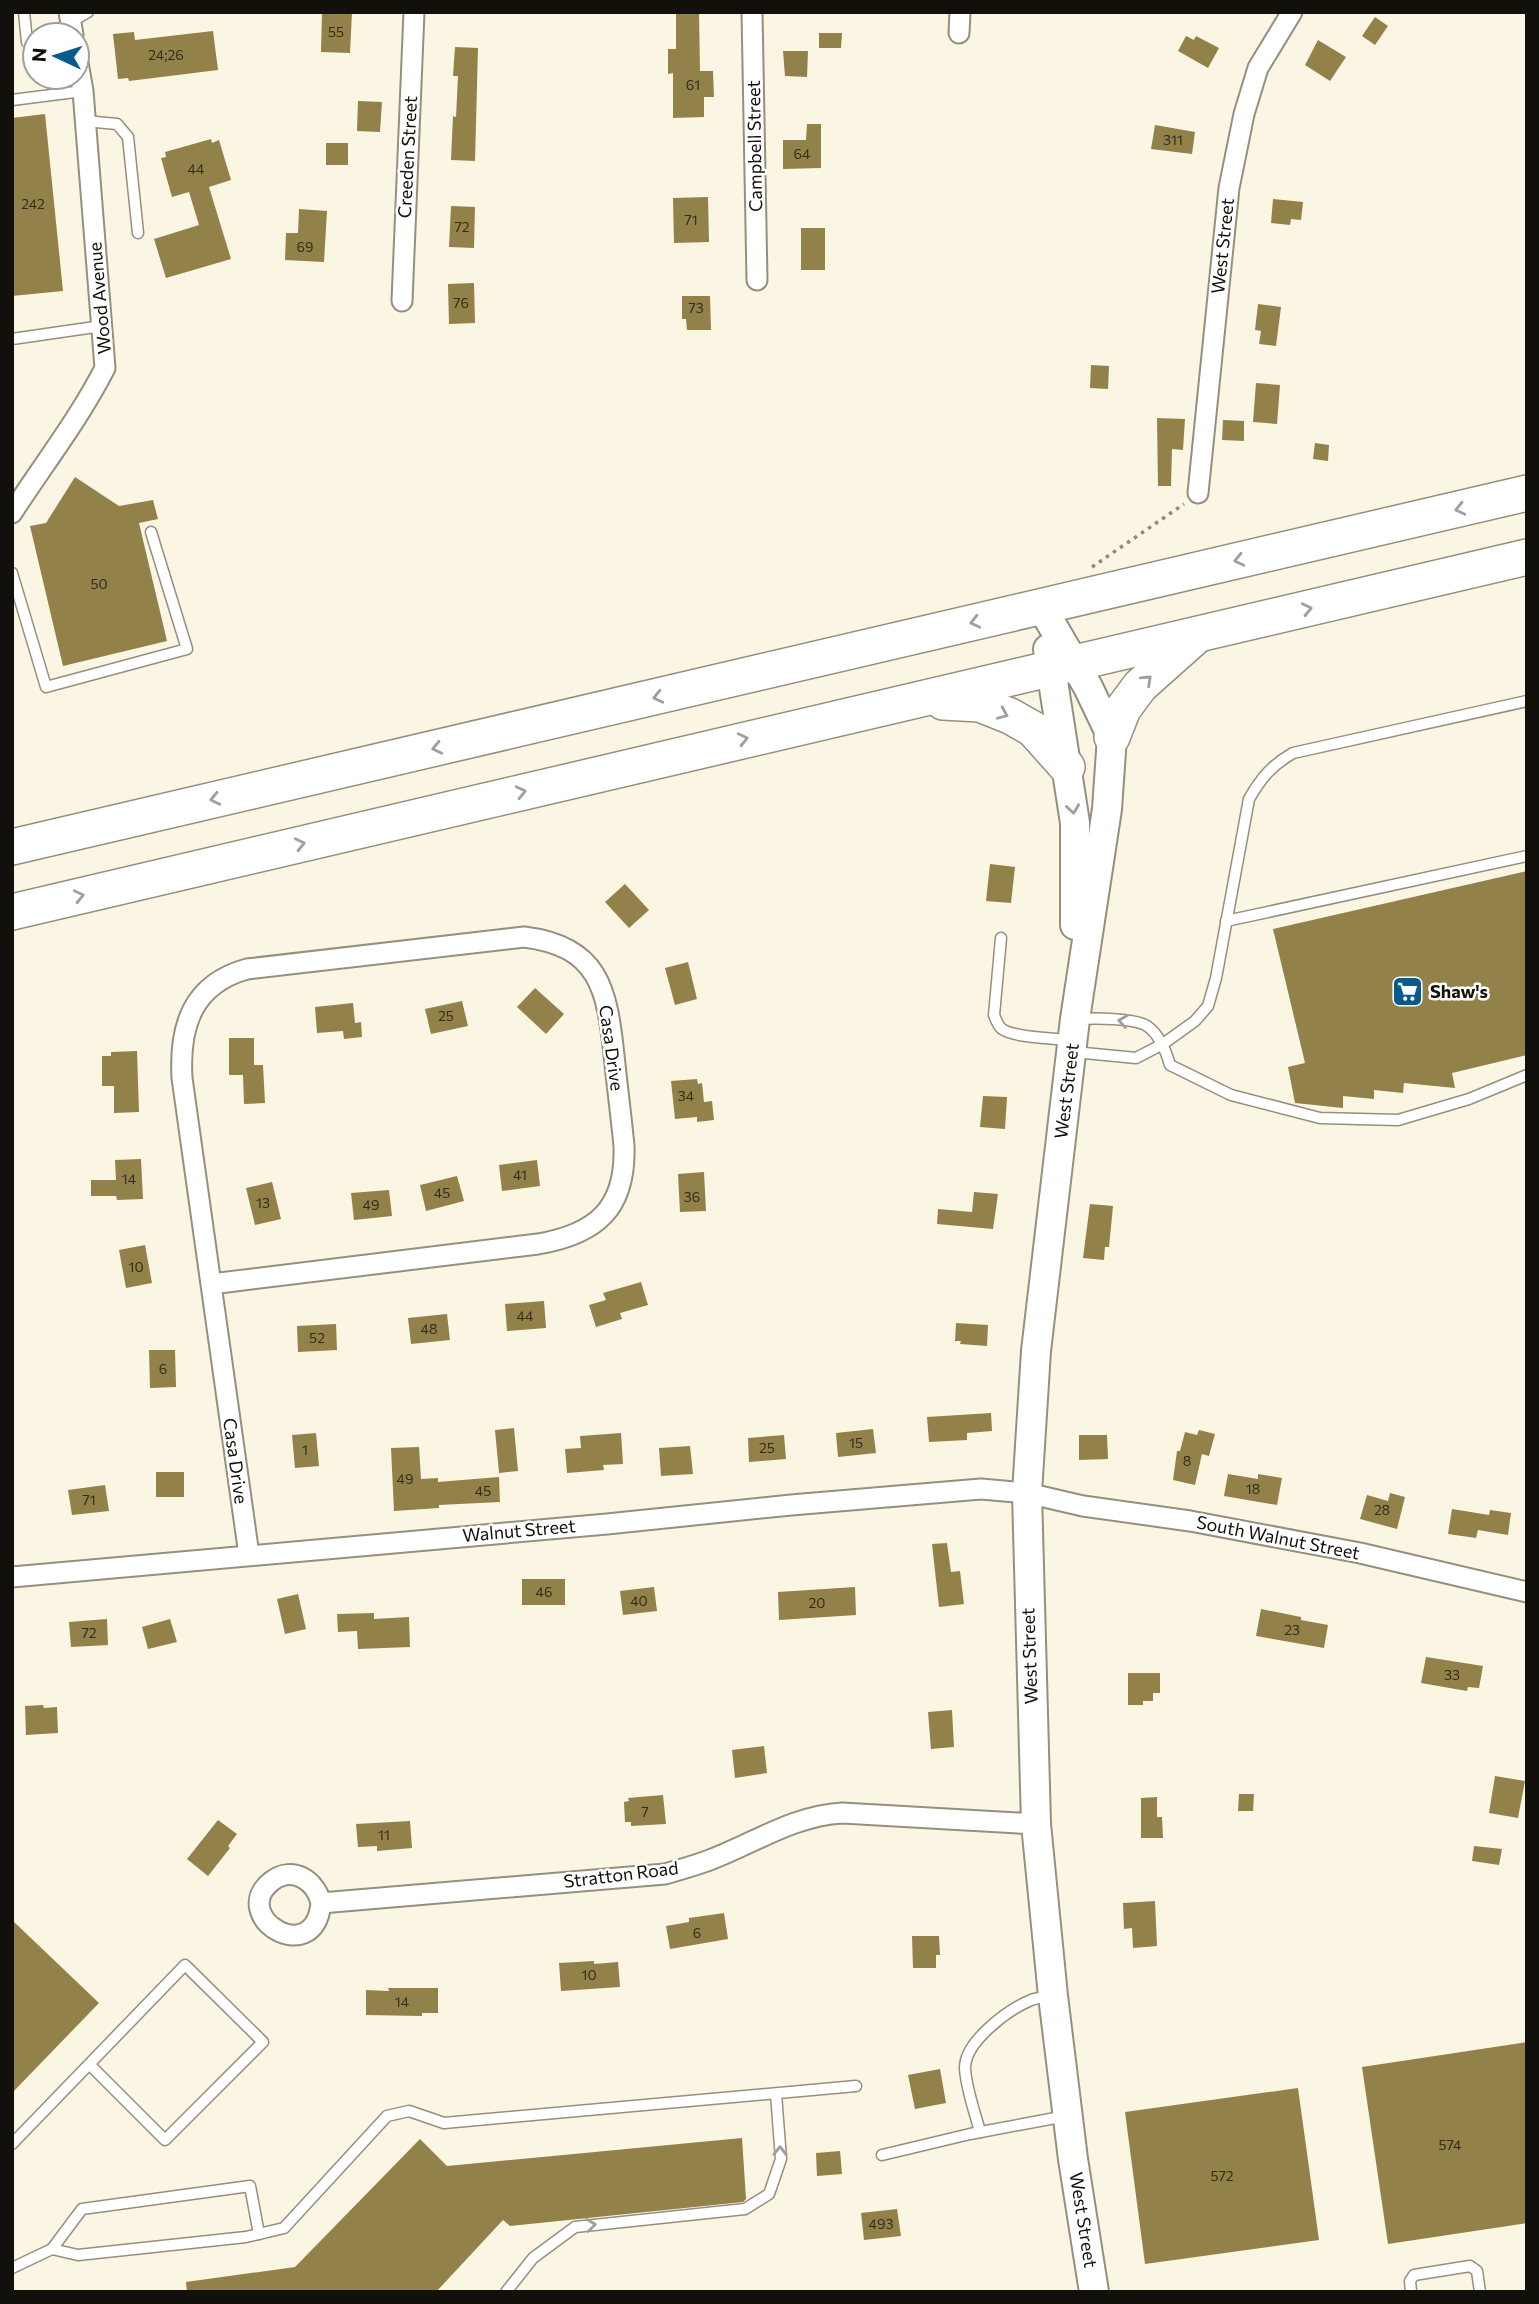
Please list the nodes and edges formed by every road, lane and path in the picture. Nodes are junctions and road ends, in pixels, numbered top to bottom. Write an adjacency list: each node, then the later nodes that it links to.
1 (414, 12): 11 (street, Creeden Street)
2 (752, 12): 10 (street, Campbell Street)
3 (960, 12): 5 (street)
4 (1292, 12): 14 (street, West Street)
5 (959, 33)
6 (83, 91): 7 (lane); 8 (street, Wood Avenue)
7 (12, 100)
8 (85, 121): 9 (lane); 12 (street, Wood Avenue)
9 (138, 233)
10 (757, 280)
11 (402, 301)
12 (102, 326): 13 (lane); 16 (street, Wood Avenue)
13 (12, 339)
14 (1198, 493): 20 (path)
15 (1527, 493): 21 (highway, one-way to 21)
16 (12, 513)
17 (151, 532): 19 (lane)
18 (1527, 557): 22 (highway, one-way to 18)
19 (12, 573)
20 (1086, 573)
21 (1041, 606): 23 (street, West Street); 28 (highway, one-way to 28)
22 (1198, 635): 23 (highway); 26 (highway, one-way to 22)
23 (1062, 666): 24 (highway); 26 (street, West Street); 27 (street, West Street)
24 (912, 701): 27 (highway, one-way to 27); 30 (highway, one-way to 24)
25 (1527, 701): 31 (lane)
26 (1112, 737): 33 (street, West Street)
27 (1067, 767): 33 (street, West Street, one-way to 33)
28 (12, 847)
29 (1527, 856): 31 (lane)
30 (12, 912)
31 (1226, 921): 34 (lane)
32 (1001, 938): 33 (lane)
33 (1073, 1037): 34 (lane); 34 (lane, one-way to 33); 37 (street, West Street)
34 (1163, 1044): 35 (lane)
35 (1527, 1075)
36 (211, 1284): 36 (street, Casa Drive); 38 (street, Casa Drive)
37 (1027, 1493): 38 (street, Walnut Street); 40 (street, South Walnut Street); 41 (street, West Street)
38 (248, 1556): 39 (street, Walnut Street)
39 (12, 1577)
40 (1527, 1592)
41 (1036, 1824): 42 (street, Stratton Road); 43 (street, West Street)
42 (321, 1903)
43 (1053, 1996): 47 (street, West Street); 48 (lane)
44 (90, 2065): 44 (lane); 49 (lane)
45 (856, 2086): 46 (lane)
46 (776, 2094): 51 (lane); 54 (lane, one-way to 46)
47 (1068, 2115): 48 (lane); 55 (street, West Street)
48 (980, 2132): 50 (lane)
49 (12, 2144)
50 (882, 2155)
51 (259, 2234): 52 (lane); 52 (lane)
52 (52, 2249): 53 (lane)
53 (12, 2269)
54 (506, 2292)
55 (1094, 2292)
56 (1411, 2292): 57 (lane)
57 (1480, 2292)

